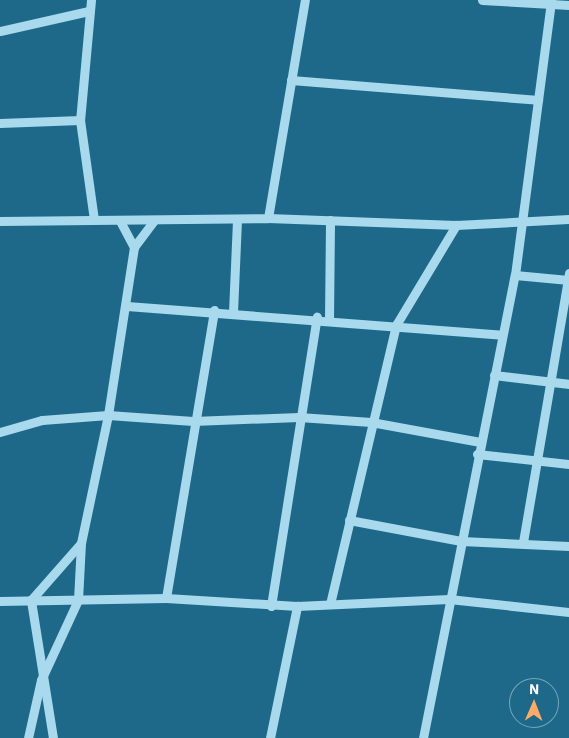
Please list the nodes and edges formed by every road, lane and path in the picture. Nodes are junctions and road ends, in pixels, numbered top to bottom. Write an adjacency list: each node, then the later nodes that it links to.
1 (91, 0): 6 (street)
2 (305, 0): 8 (street)
3 (482, 0): 4 (street)
4 (550, 2): 5 (street); 9 (street)
5 (569, 5)
6 (89, 11): 7 (street); 10 (street)
7 (0, 31)
8 (291, 80): 9 (street); 12 (street)
9 (538, 100): 20 (street)
10 (80, 120): 11 (street); 15 (street)
11 (0, 123)
12 (268, 218): 13 (street); 17 (street)
13 (237, 219): 16 (street); 27 (street)
14 (569, 219): 20 (street)
15 (94, 220): 18 (street); 19 (street)
16 (154, 220): 19 (street); 22 (street)
17 (330, 220): 21 (street); 29 (street)
18 (0, 221)
19 (120, 221): 22 (street)
20 (524, 224): 21 (street); 23 (street)
21 (456, 225): 30 (street)
22 (134, 247): 25 (street)
23 (516, 275): 24 (street); 31 (street)
24 (569, 278): 33 (street)
25 (127, 306): 26 (street); 35 (street)
26 (214, 310): 27 (street); 37 (street)
27 (232, 312): 28 (street)
28 (317, 318): 29 (street); 36 (street)
29 (329, 319): 30 (street)
30 (396, 325): 31 (street); 38 (street)
31 (502, 335): 32 (street)
32 (494, 376): 33 (street); 40 (street)
33 (550, 382): 34 (street); 42 (street)
34 (569, 384)
35 (108, 415): 37 (street); 39 (street); 47 (street)
36 (299, 417): 37 (street); 38 (street); 55 (street)
37 (193, 420): 49 (street)
38 (371, 422): 40 (street); 44 (street)
39 (0, 432)
40 (480, 442): 41 (street)
41 (478, 454): 42 (street); 45 (street)
42 (536, 461): 43 (street); 46 (street)
43 (569, 464)
44 (349, 520): 45 (street); 54 (street)
45 (461, 541): 46 (street); 50 (street)
46 (523, 542): 48 (street)
47 (82, 543): 51 (street); 52 (street)
48 (569, 546)
49 (166, 598): 52 (street); 55 (street)
50 (449, 598): 54 (street); 57 (street); 62 (street)
51 (31, 600): 52 (street); 53 (street); 58 (street)
52 (78, 600): 58 (street)
53 (0, 601)
54 (330, 604): 56 (street)
55 (271, 606): 56 (street)
56 (297, 606): 61 (street)
57 (569, 612)
58 (41, 680): 59 (street); 60 (street)
59 (28, 738)
60 (53, 738)
61 (270, 738)
62 (423, 738)

